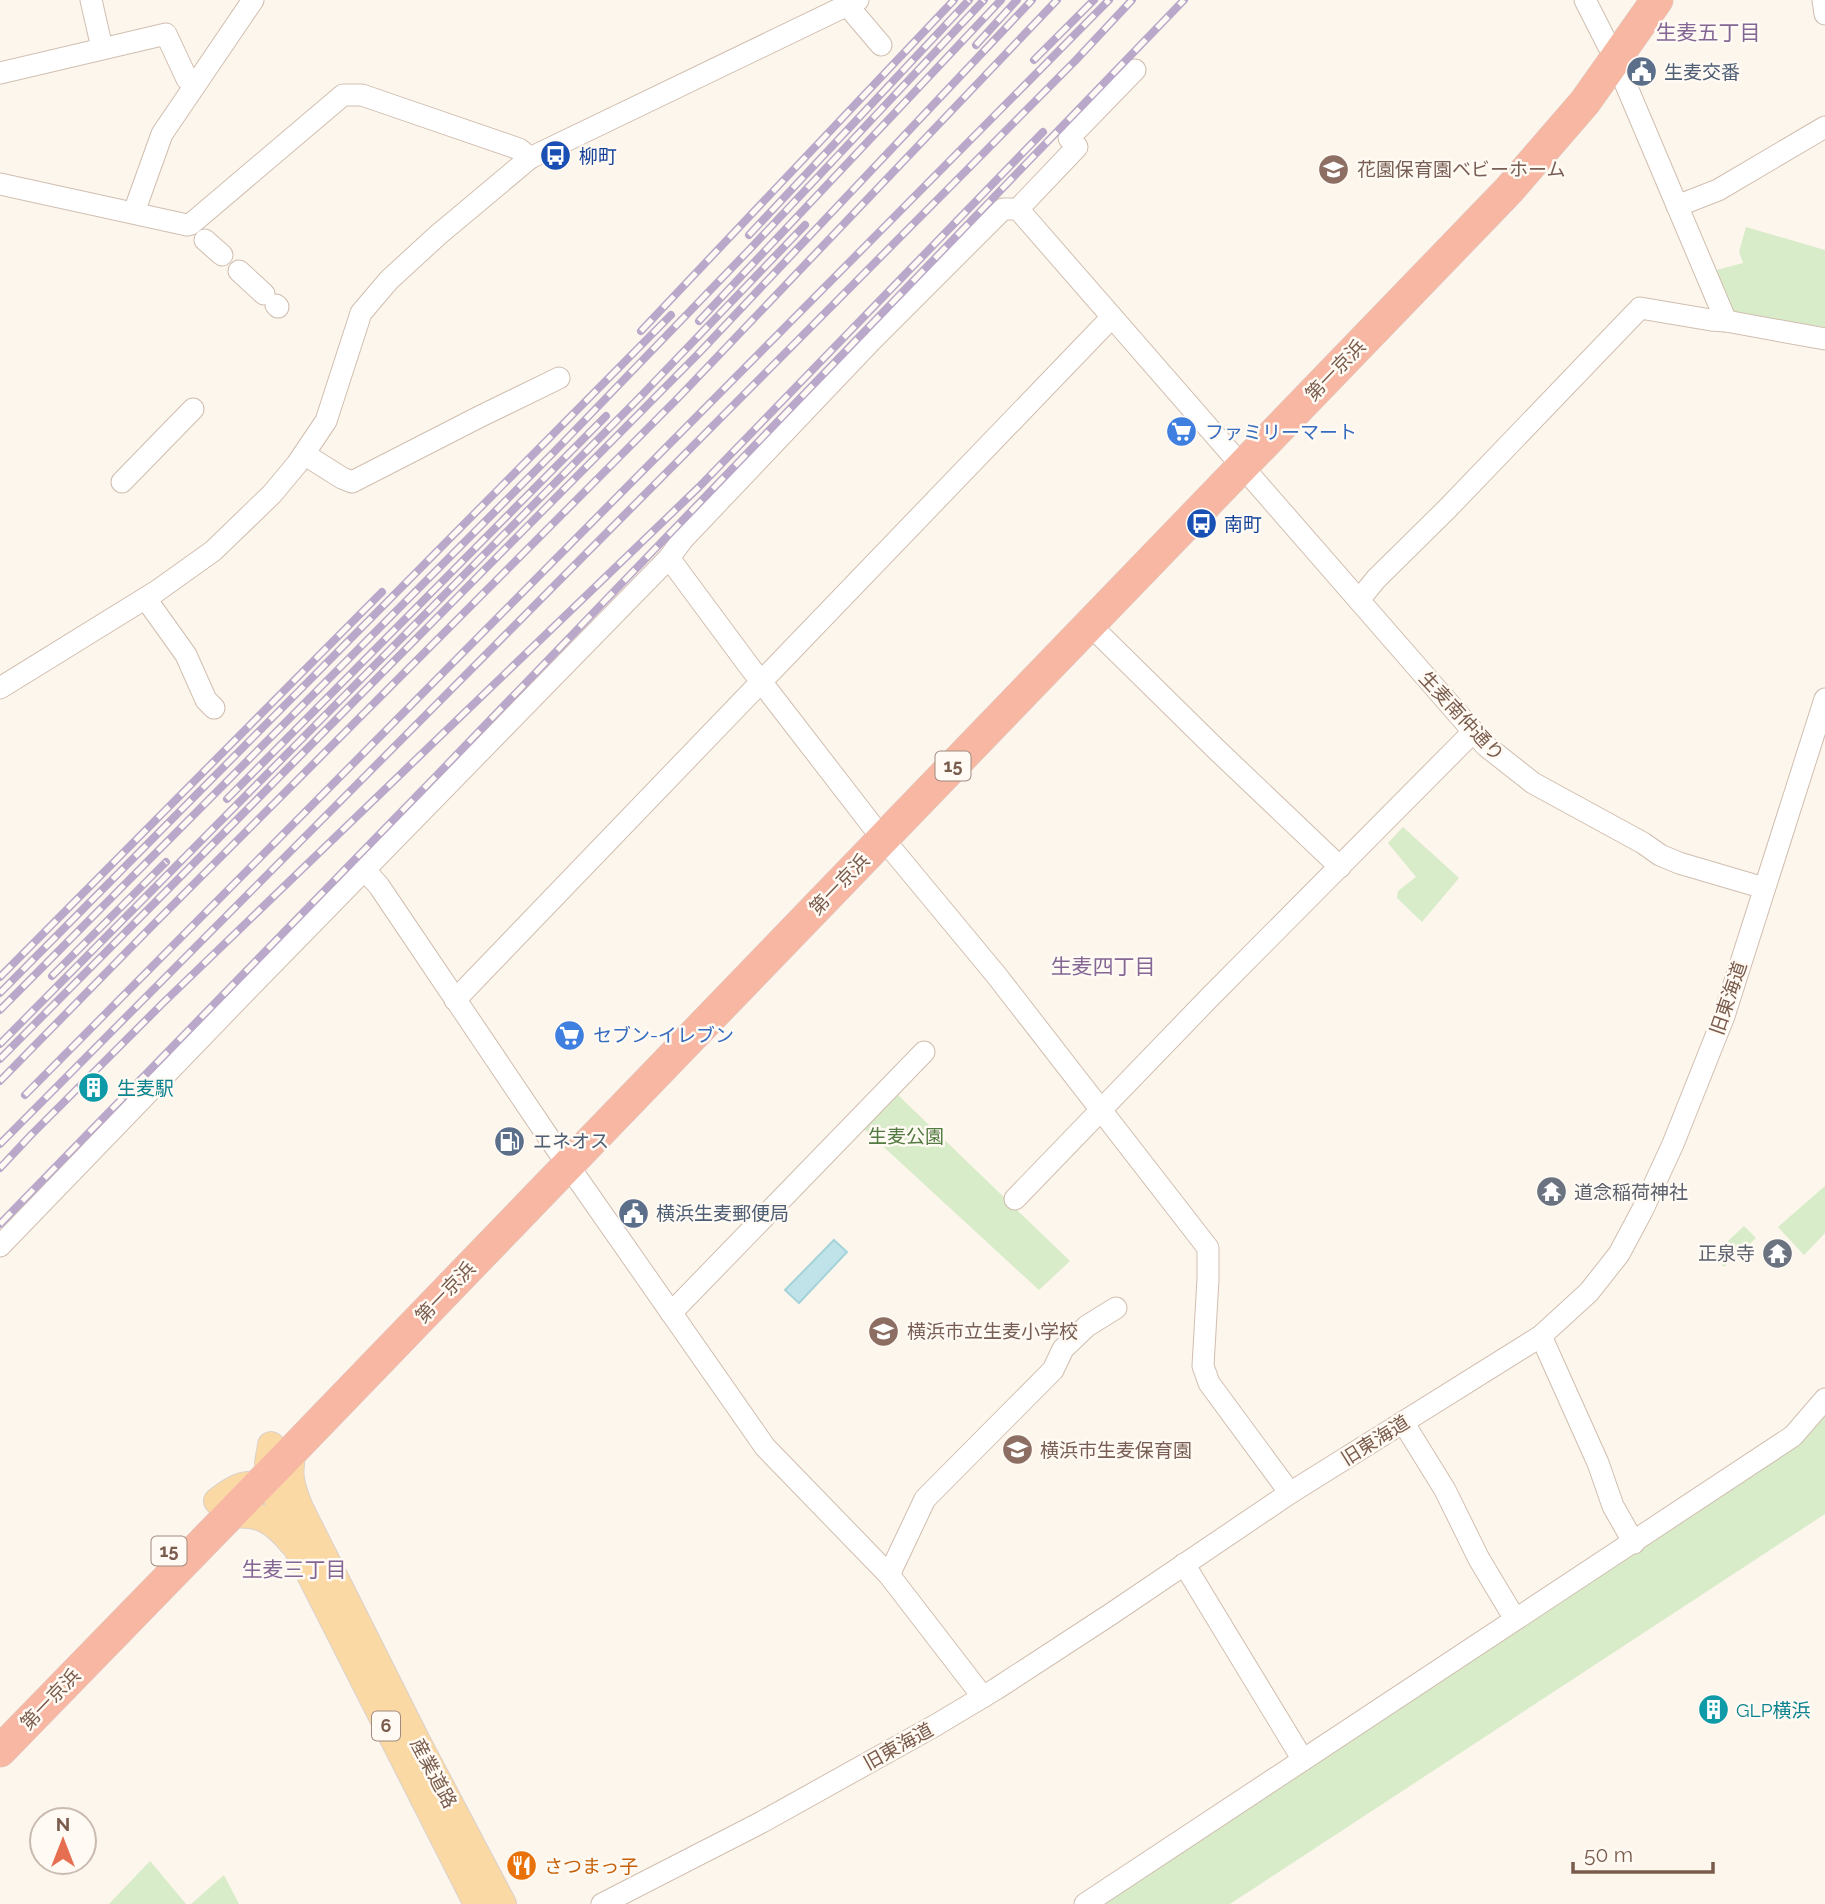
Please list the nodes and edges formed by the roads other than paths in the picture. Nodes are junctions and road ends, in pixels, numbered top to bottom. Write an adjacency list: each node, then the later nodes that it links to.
1 (91, 0): 10 (street)
2 (253, 0): 14 (street)
3 (1585, 0): 11 (street)
4 (1634, 0): 11 (highway, 第一京浜 / 15)
5 (1657, 0): 11 (highway, 第一京浜 / 15)
6 (1823, 0): 8 (street)
7 (852, 2): 9 (street); 16 (street)
8 (1825, 14)
9 (881, 45)
10 (103, 48): 13 (street); 14 (street)
11 (1611, 49): 18 (street); 31 (highway, 第一京浜 / 15)
12 (1135, 70): 19 (street)
13 (0, 73)
14 (194, 85): 20 (street)
15 (1825, 127): 18 (street)
16 (530, 159): 21 (street); 30 (street)
17 (0, 184): 20 (street)
18 (1677, 206): 26 (street)
19 (1018, 209): 25 (street, 生麦南仲通り); 33 (street)
20 (134, 212): 21 (street)
21 (196, 231): 22 (street)
22 (222, 255)
23 (239, 271): 24 (street)
24 (273, 302)
25 (1112, 317): 31 (street, 生麦南仲通り); 37 (street)
26 (1726, 321): 27 (street); 35 (street)
27 (1825, 338)
28 (559, 378): 30 (street)
29 (193, 409): 32 (street)
30 (304, 454): 34 (street)
31 (1236, 459): 35 (street, 生麦南仲通り); 36 (highway, 第一京浜 / 15); 42 (highway, 第一京浜 / 15)
32 (122, 482)
33 (669, 558): 37 (street); 44 (street)
34 (146, 599): 38 (street); 40 (street)
35 (1359, 600): 41 (street, 生麦南仲通り)
36 (1090, 625): 42 (highway, 第一京浜 / 15); 43 (street)
37 (762, 681): 42 (street); 46 (street)
38 (0, 688)
39 (1825, 699): 45 (street, 旧東海道)
40 (214, 708)
41 (1473, 732): 43 (street); 45 (street, 生麦南仲通り)
42 (877, 831): 48 (street); 49 (highway, 第一京浜 / 15)
43 (1340, 867): 48 (street)
44 (364, 869): 46 (street); 51 (street)
45 (1761, 898): 54 (street, 旧東海道)
46 (455, 1000): 49 (street)
47 (924, 1052): 53 (street)
48 (1102, 1110): 50 (street); 58 (street)
49 (562, 1158): 53 (street); 57 (highway, 第一京浜 / 15)
50 (1015, 1199)
51 (0, 1246)
52 (1116, 1308): 63 (street)
53 (671, 1313): 63 (street)
54 (1541, 1336): 56 (street, 旧東海道); 61 (street)
55 (1825, 1399): 61 (street)
56 (1403, 1422): 58 (street, 旧東海道); 64 (street)
57 (273, 1469): 59 (highway, 第一京浜 / 15); 59 (highway, 第一京浜 / 15); 60 (main road, 産業道路 / 6); 60 (main road, 産業道路 / 6)
58 (1290, 1493): 62 (street, 旧東海道)
59 (223, 1508): 60 (main road, 産業道路 / 6); 66 (highway, 第一京浜 / 15); 67 (highway, 第一京浜 / 15)
60 (303, 1538): 69 (main road, 産業道路 / 6); 70 (main road, 産業道路 / 6)
61 (1634, 1543): 64 (street)
62 (1184, 1564): 65 (street, 旧東海道); 68 (street)
63 (889, 1575): 65 (street)
64 (1515, 1619): 68 (street)
65 (983, 1697): 71 (street, 旧東海道)
66 (0, 1726)
67 (0, 1751)
68 (1303, 1760): 72 (street)
69 (477, 1904)
70 (503, 1904)
71 (602, 1904)
72 (1085, 1904)

